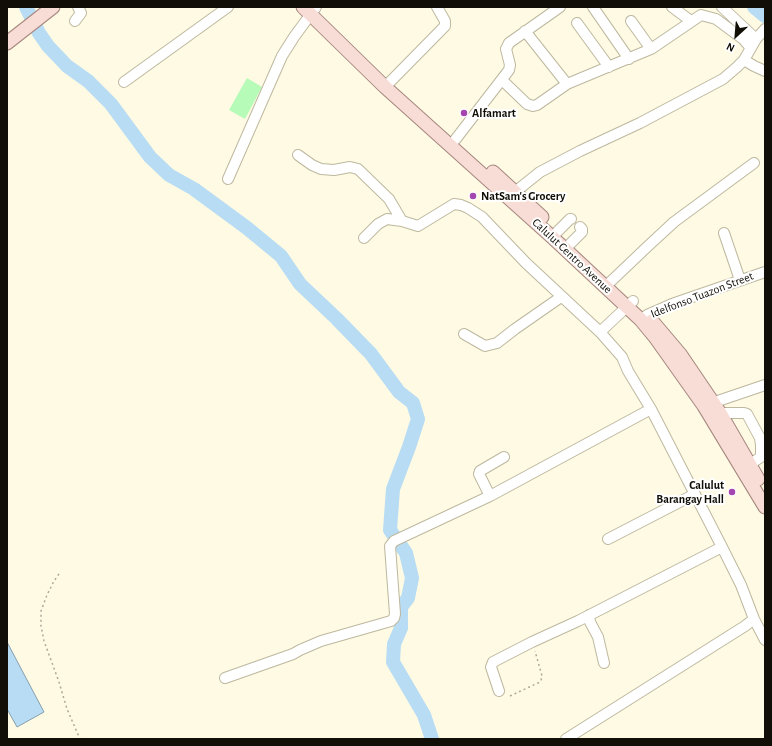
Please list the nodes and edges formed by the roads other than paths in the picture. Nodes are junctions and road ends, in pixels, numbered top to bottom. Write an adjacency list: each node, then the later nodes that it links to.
1 (78, 7): 12 (street)
2 (228, 7): 27 (street)
3 (560, 7): 17 (street)
4 (593, 7): 22 (street)
5 (672, 7): 14 (street)
6 (708, 7): 11 (street)
7 (722, 7): 18 (street)
8 (52, 8): 19 (main road)
9 (438, 8): 28 (street)
10 (311, 9): 28 (main road, Calulut Centro Avenue); 33 (street)
11 (701, 15): 14 (street); 18 (street)
12 (74, 21)
13 (631, 21): 21 (street)
14 (691, 21): 21 (street)
15 (577, 23): 24 (street)
16 (765, 29): 20 (street)
17 (525, 31): 26 (street); 29 (street)
18 (746, 35): 20 (street)
19 (9, 42)
20 (754, 43): 23 (street)
21 (651, 48): 22 (street)
22 (629, 59): 24 (street)
23 (744, 60): 25 (street); 34 (street)
24 (609, 67): 29 (street)
25 (765, 71)
26 (502, 80): 29 (street); 30 (street)
27 (124, 82)
28 (388, 84): 30 (main road, Calulut Centro Avenue); 34 (main road, Calulut Centro Avenue)
29 (567, 84)
30 (455, 140): 34 (main road, Calulut Centro Avenue)
31 (298, 155): 36 (street)
32 (754, 163): 44 (street)
33 (228, 179)
34 (511, 194): 39 (main road, Calulut Centro Avenue)
35 (572, 219): 39 (street)
36 (402, 221): 40 (street); 45 (street)
37 (580, 227): 41 (street)
38 (724, 233): 43 (street)
39 (555, 234): 41 (main road, Calulut Centro Avenue)
40 (364, 238)
41 (568, 246): 44 (main road, Calulut Centro Avenue)
42 (765, 272): 43 (street, Idelfonso Tuazon Street)
43 (740, 280): 47 (street, Idelfonso Tuazon Street)
44 (609, 284): 46 (main road, Calulut Centro Avenue)
45 (561, 297): 48 (street); 49 (street)
46 (629, 304): 47 (main road, Calulut Centro Avenue); 48 (street)
47 (644, 318): 51 (main road, Calulut Centro Avenue)
48 (600, 332): 52 (street)
49 (464, 334)
50 (765, 385): 51 (street)
51 (713, 407): 53 (street); 55 (main road, Calulut Centro Avenue); 55 (main road, Calulut Centro Avenue)
52 (651, 409): 57 (street); 58 (street)
53 (763, 456): 55 (street)
54 (504, 457): 58 (street)
55 (746, 467): 56 (main road, Calulut Centro Avenue); 59 (main road, Calulut Centro Avenue)
56 (765, 490)
57 (695, 494): 60 (street); 61 (street)
58 (490, 496): 66 (street)
59 (765, 507)
60 (608, 539)
61 (722, 547): 62 (street); 63 (street)
62 (589, 615): 65 (street); 67 (street)
63 (754, 619): 64 (street); 68 (street)
64 (765, 640)
65 (604, 663)
66 (225, 678)
67 (500, 691)
68 (566, 739)

